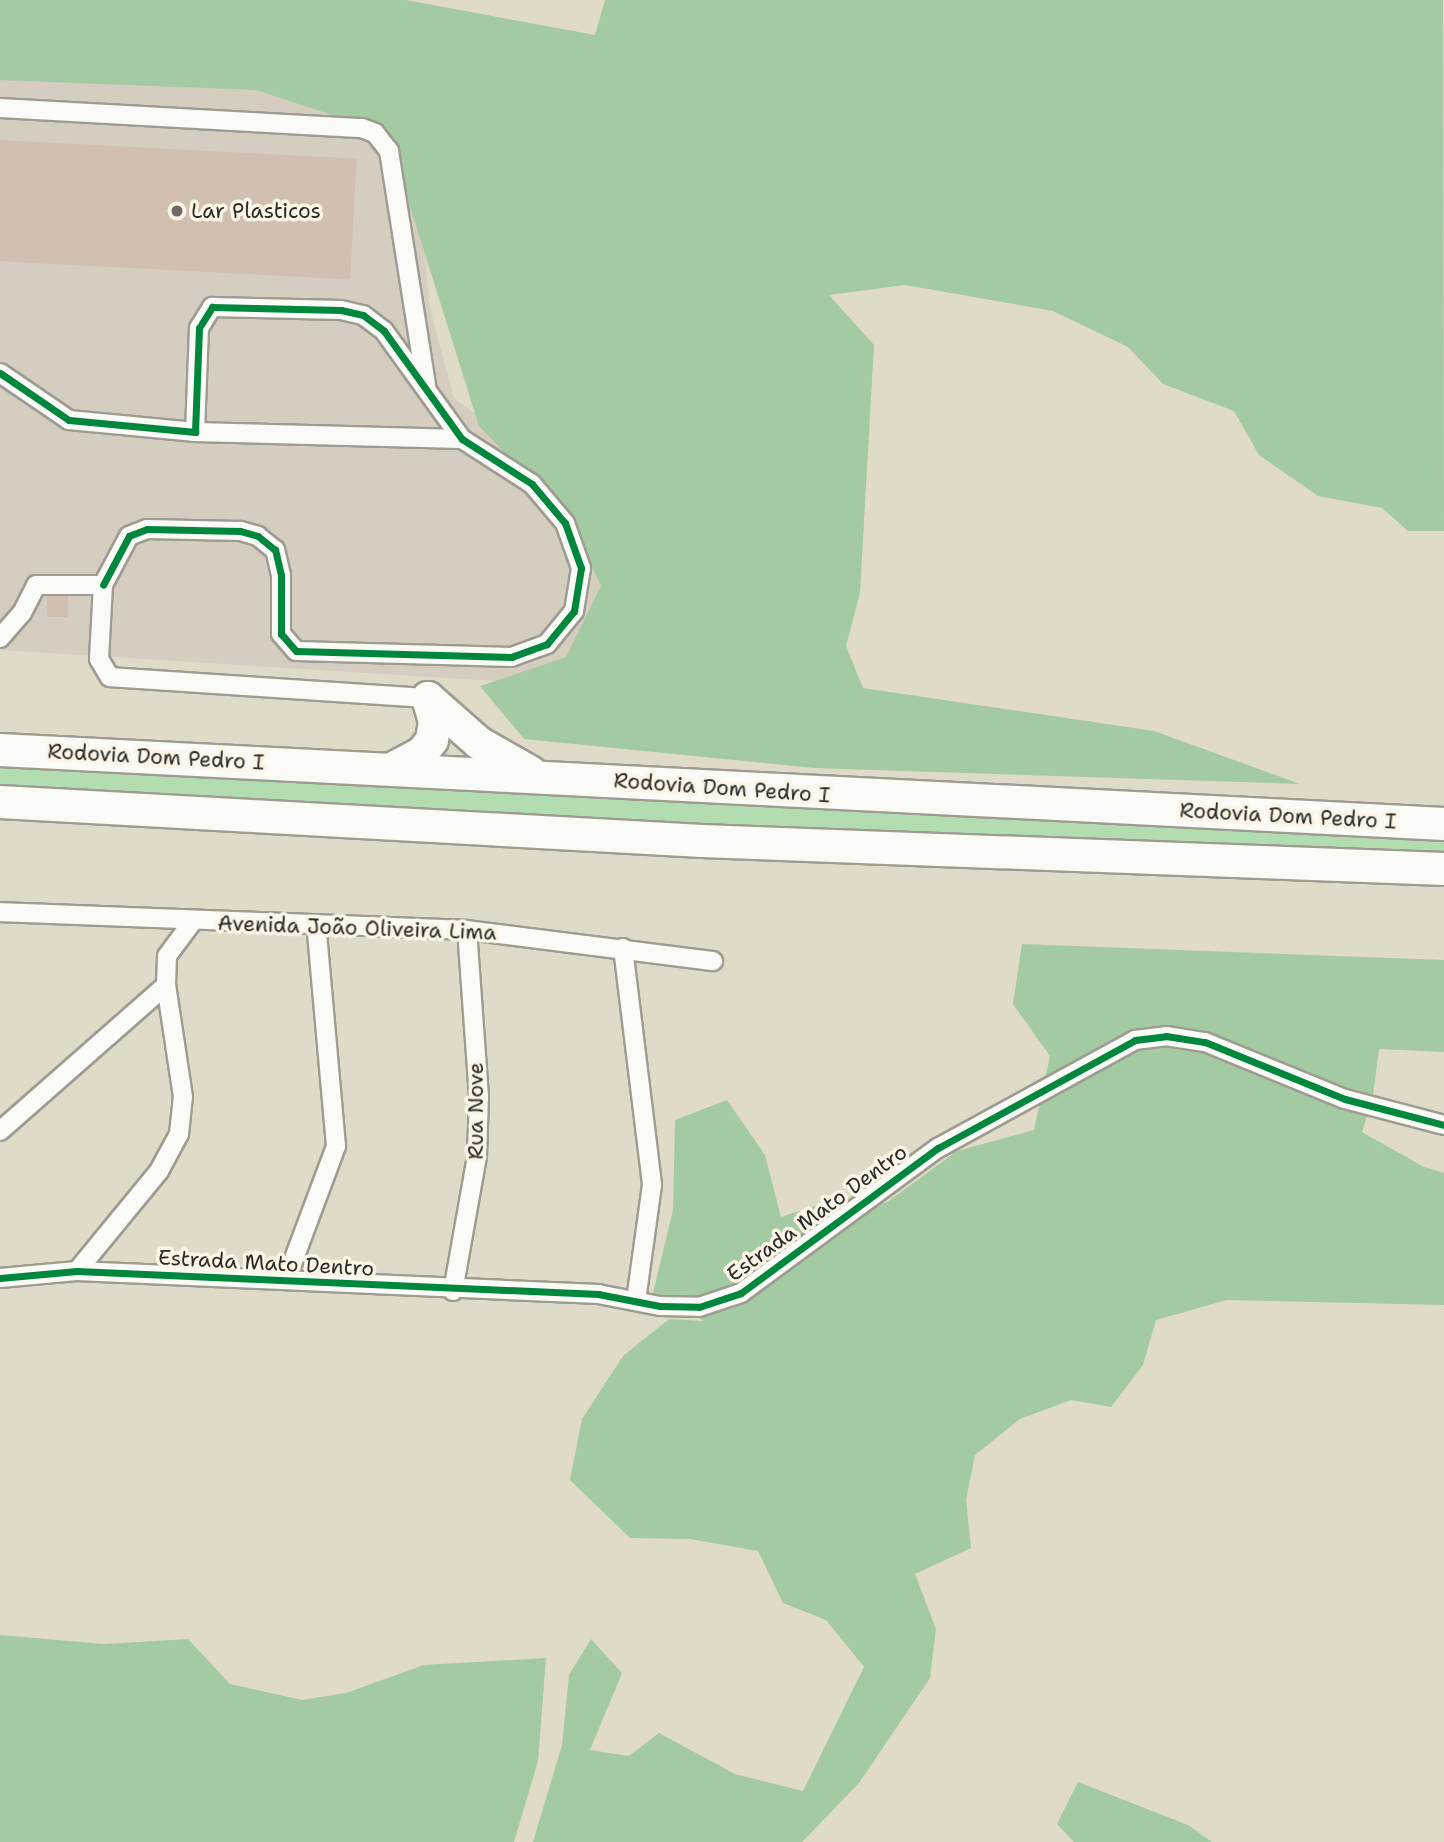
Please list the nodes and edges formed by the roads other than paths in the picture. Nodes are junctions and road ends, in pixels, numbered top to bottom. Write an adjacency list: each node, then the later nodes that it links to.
1 (0, 108): 3 (street)
2 (0, 373): 4 (street)
3 (427, 390): 4 (street); 5 (street)
4 (195, 432): 5 (street)
5 (462, 439): 6 (street)
6 (103, 585): 7 (street); 8 (street)
7 (0, 638)
8 (428, 698): 10 (highway); 11 (highway)
9 (0, 750): 10 (highway, Rodovia Dom Pedro I)
10 (394, 768): 11 (highway, Rodovia Dom Pedro I)
11 (541, 777): 13 (highway, Rodovia Dom Pedro I)
12 (0, 802): 14 (highway)
13 (1444, 824)
14 (1444, 869)
15 (0, 912): 16 (street, Avenida João Oliveira Lima)
16 (193, 922): 17 (street, Avenida João Oliveira Lima); 21 (street)
17 (316, 924): 18 (street, Avenida João Oliveira Lima); 26 (street)
18 (467, 930): 19 (street, Avenida João Oliveira Lima); 27 (street, Rua Nove)
19 (623, 948): 20 (street, Avenida João Oliveira Lima); 28 (street)
20 (713, 961)
21 (166, 985): 23 (street); 24 (street)
22 (1444, 1125): 28 (street, Estrada Mato Dentro)
23 (0, 1131)
24 (77, 1271): 25 (street, Estrada Mato Dentro); 26 (street, Estrada Mato Dentro)
25 (0, 1278)
26 (286, 1280): 27 (street, Estrada Mato Dentro)
27 (453, 1290): 28 (street, Estrada Mato Dentro)
28 (636, 1300)

